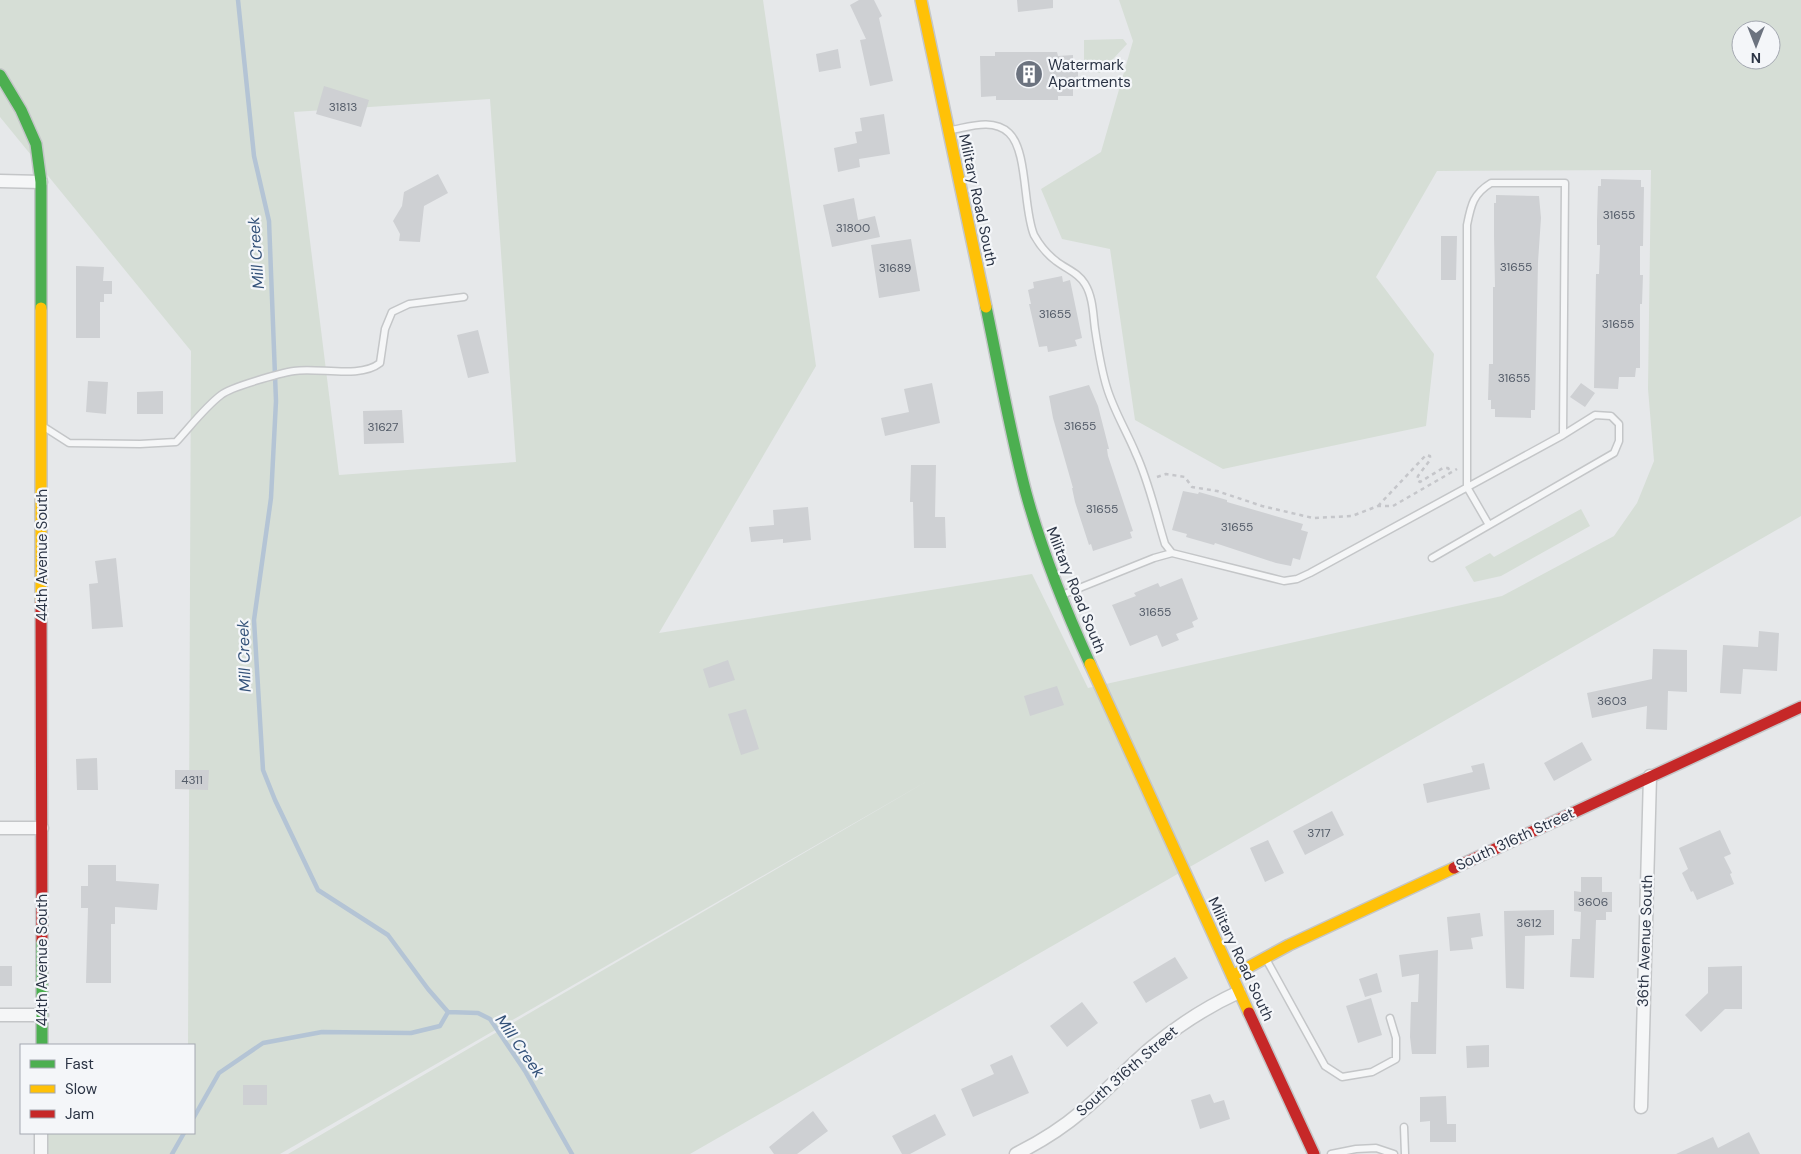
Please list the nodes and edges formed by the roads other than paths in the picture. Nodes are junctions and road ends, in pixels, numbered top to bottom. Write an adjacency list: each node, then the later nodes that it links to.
1 (921, 0): 3 (street, Military Road South)
2 (0, 75): 5 (street, 44th Avenue South)
3 (948, 131): 11 (lane); 13 (street, Military Road South)
4 (0, 181): 5 (street)
5 (41, 182): 7 (street, 44th Avenue South)
6 (464, 297): 7 (lane)
7 (41, 425): 17 (street, 44th Avenue South)
8 (1563, 435): 9 (lane); 9 (lane); 10 (lane)
9 (1467, 487): 10 (lane); 11 (lane)
10 (1489, 524): 12 (lane)
11 (1172, 553): 13 (lane)
12 (1432, 558)
13 (1061, 596): 19 (street, Military Road South)
14 (1801, 707): 15 (street, South 316th Street)
15 (1650, 776): 18 (street, South 316th Street); 25 (street, 36th Avenue South)
16 (0, 828): 17 (street)
17 (42, 828): 22 (street, 44th Avenue South)
18 (1265, 958): 19 (street, South 316th Street); 23 (lane)
19 (1232, 976): 20 (street, Military Road South)
20 (1239, 992): 29 (street, South 316th Street); 30 (street, Military Road South)
21 (0, 1015): 22 (street)
22 (42, 1015): 24 (street, 44th Avenue South)
23 (1390, 1018)
24 (42, 1044)
25 (1641, 1107)
26 (1404, 1127): 33 (lane)
27 (41, 1134): 28 (street)
28 (41, 1154)
29 (1016, 1154)
30 (1314, 1154)
31 (1331, 1154): 32 (lane)
32 (1394, 1154)
33 (1405, 1154)

